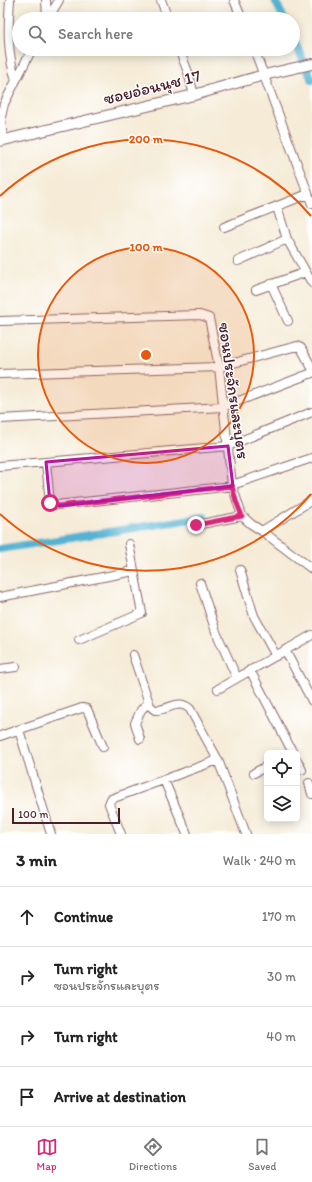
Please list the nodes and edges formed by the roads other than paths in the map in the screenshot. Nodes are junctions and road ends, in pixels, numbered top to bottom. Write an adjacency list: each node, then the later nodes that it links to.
1 (10, 0): 15 (street)
2 (46, 0): 6 (street)
3 (59, 0): 7 (street)
4 (161, 0): 8 (street)
5 (234, 0): 9 (street)
6 (47, 12)
7 (52, 12)
8 (165, 12)
9 (239, 12)
10 (28, 56): 15 (street)
11 (182, 56): 16 (street)
12 (257, 56): 14 (street)
13 (312, 64): 14 (street, ซอยอ่อนนุช 17)
14 (264, 75): 16 (street, ซอยอ่อนนุช 17); 18 (street)
15 (16, 80): 17 (street)
16 (194, 95): 17 (street, ซอยอ่อนนุช 17)
17 (1, 141)
18 (308, 194): 19 (street); 20 (street)
19 (312, 204)
20 (276, 207): 21 (street); 22 (street)
21 (224, 227)
22 (287, 240): 23 (street); 24 (street)
23 (238, 261)
24 (310, 277): 25 (street)
25 (271, 284): 26 (street); 28 (street)
26 (256, 290)
27 (0, 320): 29 (street, ซอนประจักรและบุตร)
28 (288, 320)
29 (219, 367): 30 (street); 32 (street); 33 (street, ซอนประจักรและบุตร)
30 (312, 368)
31 (312, 373): 33 (street)
32 (0, 374)
33 (223, 407): 35 (street); 36 (street, ซอนประจักรและบุตร)
34 (312, 412): 36 (street)
35 (0, 419)
36 (228, 446): 38 (street); 40 (street, ซอนประจักรและบุตร)
37 (312, 458): 40 (street)
38 (46, 462): 39 (street); 40 (street)
39 (0, 466)
40 (232, 485): 42 (street, ซอนประจักรและบุตร)
41 (312, 500): 44 (street)
42 (242, 516): 43 (street); 44 (street)
43 (196, 525)
44 (262, 531): 46 (street)
45 (129, 544): 48 (street)
46 (312, 569)
47 (240, 570): 55 (street)
48 (134, 571): 50 (street); 52 (street)
49 (200, 583): 59 (street)
50 (0, 597)
51 (312, 635): 53 (street)
52 (79, 640)
53 (285, 650): 55 (street); 61 (street)
54 (133, 655): 62 (street)
55 (276, 656): 58 (street)
56 (16, 667): 57 (street)
57 (0, 669)
58 (250, 670): 59 (street); 67 (street)
59 (237, 678): 60 (street)
60 (218, 689)
61 (312, 701)
62 (149, 702): 65 (street); 68 (street)
63 (19, 730): 64 (street); 66 (street); 76 (street)
64 (0, 736)
65 (140, 739)
66 (103, 747)
67 (290, 750)
68 (218, 760): 73 (street); 79 (street)
69 (300, 766): 71 (street)
70 (264, 768): 72 (street)
71 (302, 770)
72 (254, 773)
73 (164, 780): 77 (street); 78 (street)
74 (309, 783): 75 (street)
75 (312, 794)
76 (51, 834)
77 (121, 834)
78 (187, 834)
79 (246, 834)

